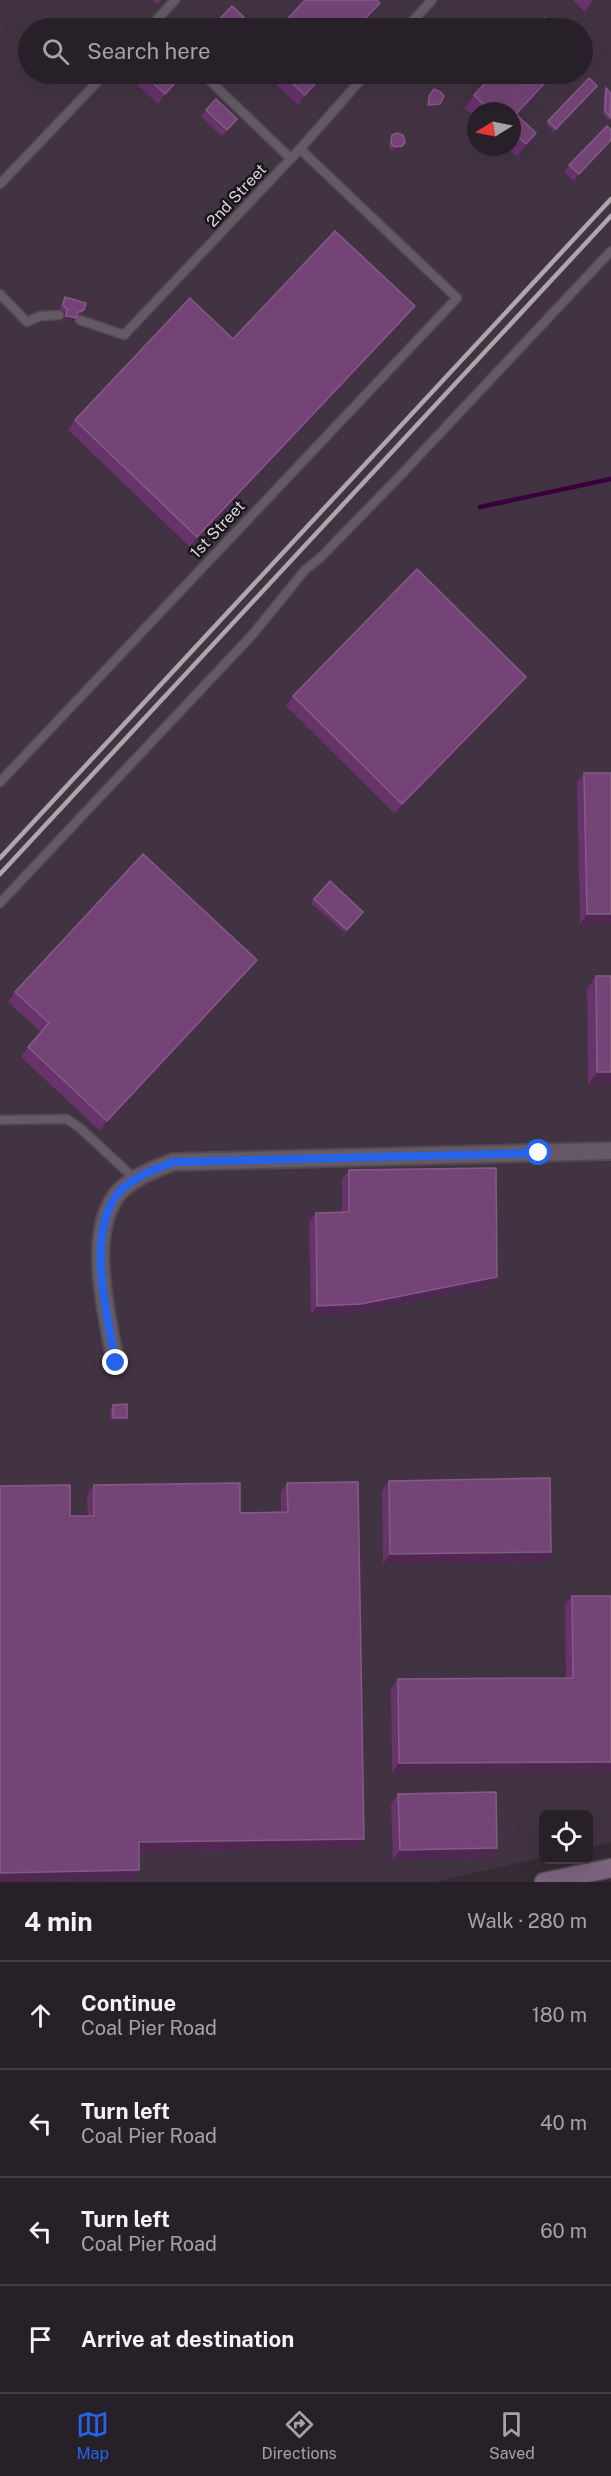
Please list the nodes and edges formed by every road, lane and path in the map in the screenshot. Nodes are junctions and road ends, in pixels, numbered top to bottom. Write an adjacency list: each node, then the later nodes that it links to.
1 (175, 0): 3 (lane)
2 (432, 0): 4 (lane)
3 (160, 18)
4 (415, 18)
5 (95, 84): 10 (lane)
6 (214, 84): 9 (lane)
7 (357, 84): 8 (lane, 2nd Street)
8 (300, 149): 9 (lane, 2nd Street); 15 (lane, 1st Street)
9 (291, 159): 14 (lane, 2nd Street)
10 (0, 184)
11 (611, 251): 16 (lane)
12 (0, 294): 13 (lane)
13 (59, 315)
14 (80, 320)
15 (0, 782)
16 (0, 903)
17 (0, 1120): 19 (lane)
18 (611, 1151): 19 (street)
19 (135, 1179): 20 (street)
20 (116, 1363)
21 (611, 1868): 22 (main road)
22 (544, 1882)

